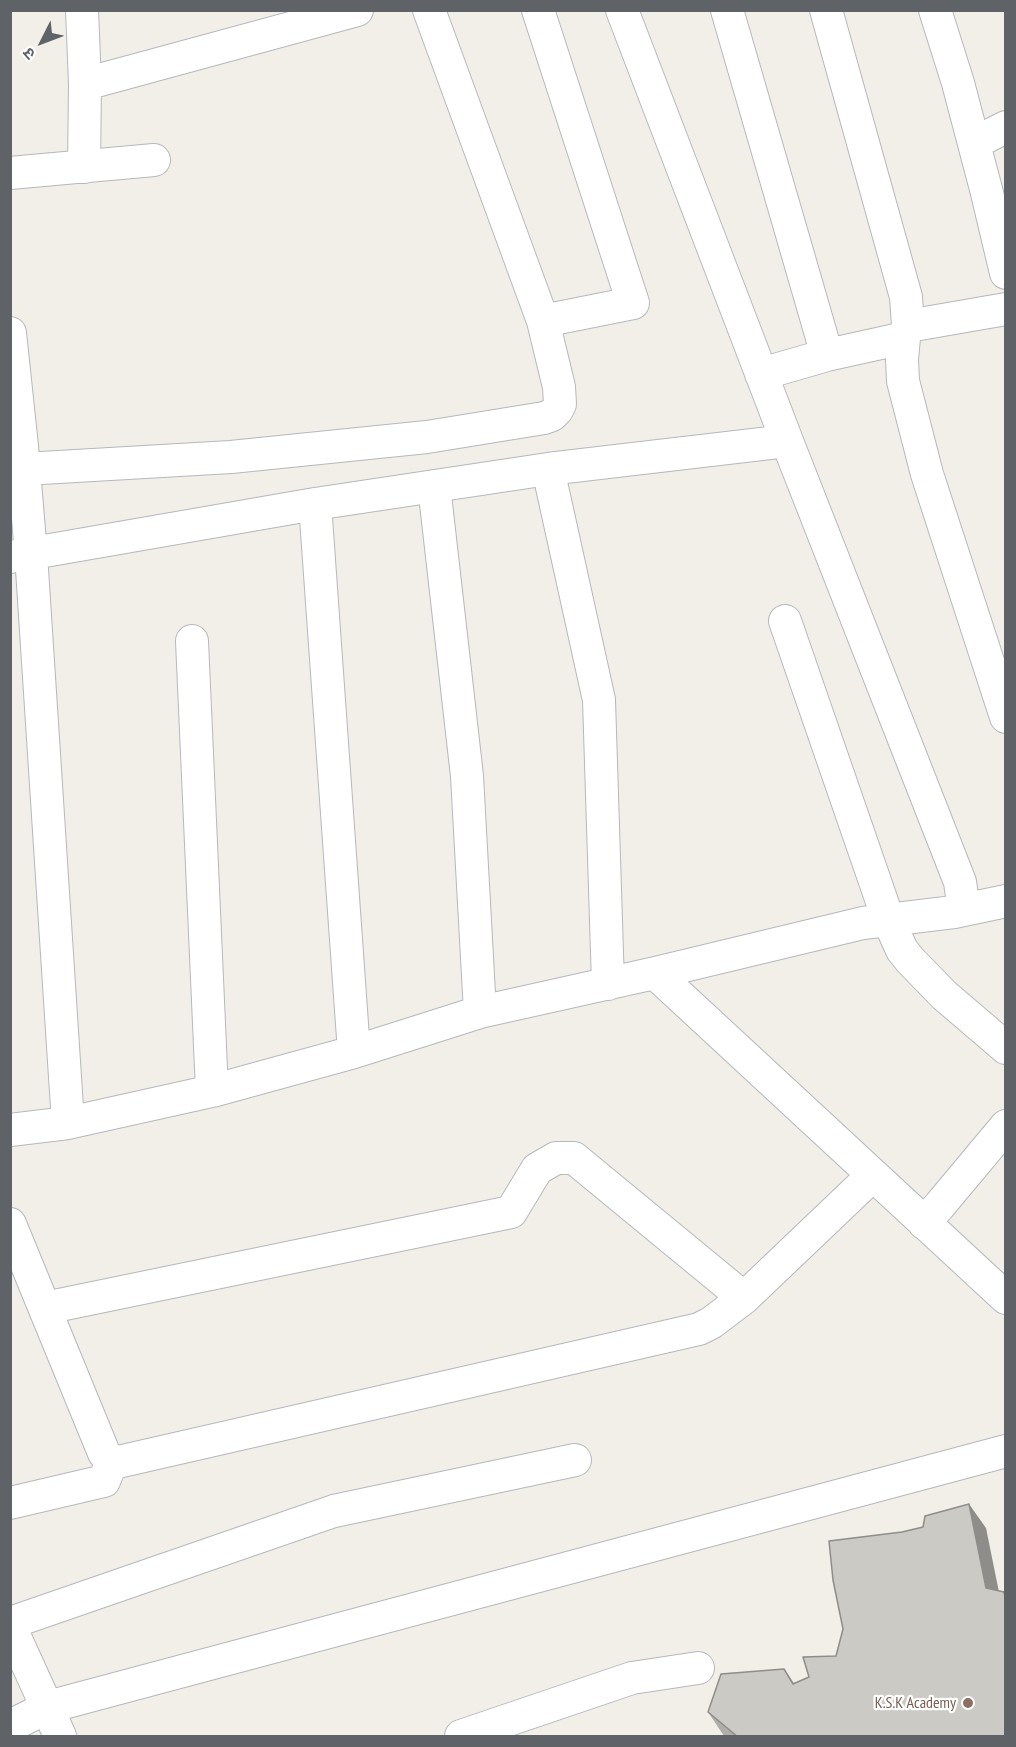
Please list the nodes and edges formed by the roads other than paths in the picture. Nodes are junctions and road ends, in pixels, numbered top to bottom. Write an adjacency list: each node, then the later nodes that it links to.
1 (82, 10): 9 (street)
2 (357, 10): 9 (street)
3 (429, 10): 17 (street)
4 (538, 10): 17 (street)
5 (622, 10): 21 (street)
6 (727, 10): 20 (street)
7 (826, 10): 18 (street)
8 (935, 10): 11 (street)
9 (85, 84): 13 (street)
10 (1005, 127): 11 (street)
11 (974, 143): 15 (street)
12 (154, 160): 13 (street)
13 (84, 167): 14 (street)
14 (10, 173)
15 (1005, 273)
16 (1005, 309): 18 (street)
17 (543, 321): 23 (street)
18 (906, 332): 20 (street); 30 (street)
19 (11, 346): 23 (street)
20 (827, 355): 21 (street)
21 (761, 374): 22 (street)
22 (787, 441): 24 (street); 32 (street)
23 (24, 469): 27 (street)
24 (548, 469): 25 (street); 35 (street)
25 (434, 486): 26 (street); 36 (street)
26 (315, 504): 27 (street); 38 (street)
27 (21, 555): 40 (street)
28 (785, 621): 33 (street)
29 (192, 641): 39 (street)
30 (1005, 717)
31 (1005, 901): 32 (street)
32 (964, 910): 33 (street)
33 (888, 919): 34 (street); 37 (street)
34 (655, 973): 35 (street); 43 (street)
35 (608, 984): 36 (street)
36 (480, 1012): 38 (street)
37 (1005, 1048)
38 (354, 1053): 39 (street)
39 (212, 1091): 40 (street)
40 (68, 1123): 42 (street)
41 (1005, 1126): 44 (street)
42 (10, 1130)
43 (872, 1176): 44 (street); 46 (street)
44 (924, 1223): 47 (street)
45 (10, 1224): 48 (street)
46 (744, 1298): 48 (street); 51 (street)
47 (1005, 1298)
48 (45, 1308): 51 (street)
49 (1005, 1451): 55 (street)
50 (575, 1460): 53 (street)
51 (112, 1461): 52 (street)
52 (10, 1503)
53 (10, 1624): 55 (street)
54 (698, 1668): 58 (street)
55 (48, 1707): 56 (street); 57 (street)
56 (10, 1726)
57 (60, 1737)
58 (461, 1737)

